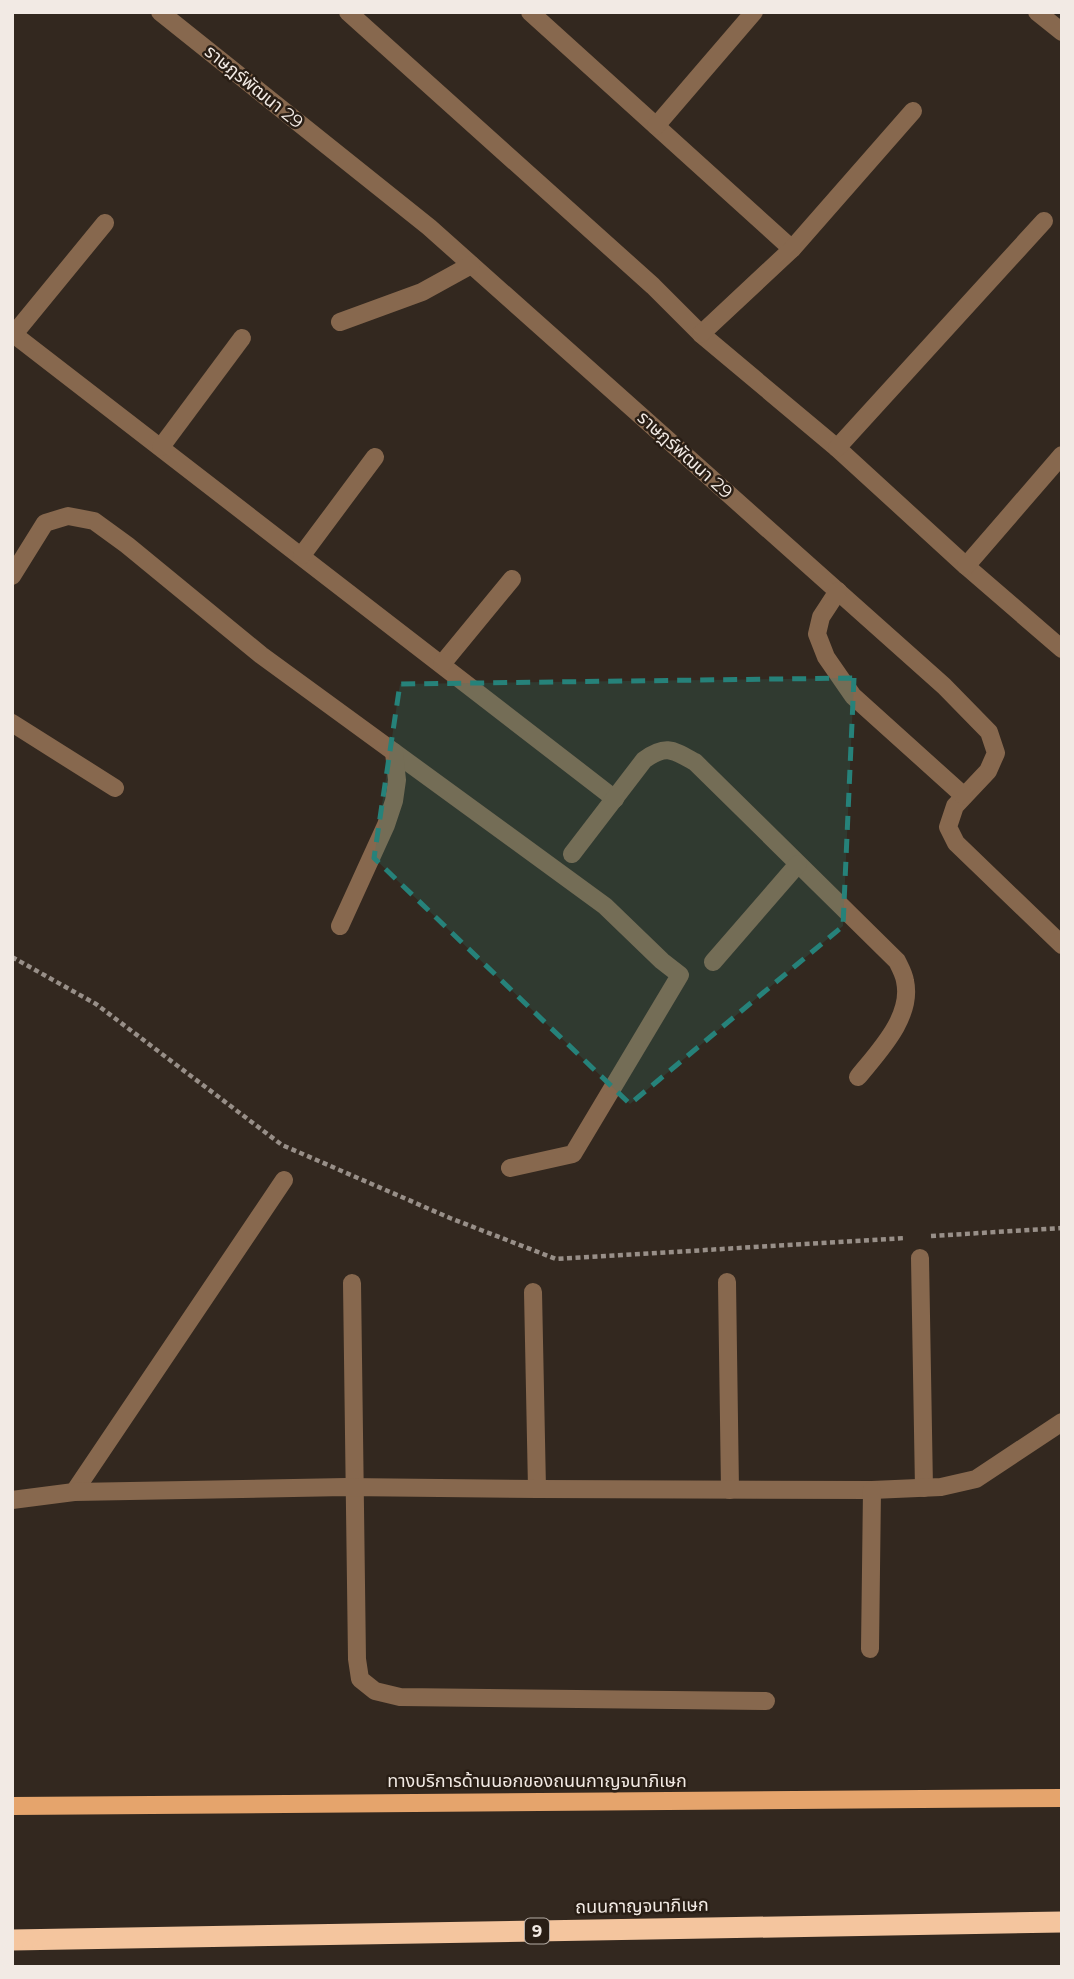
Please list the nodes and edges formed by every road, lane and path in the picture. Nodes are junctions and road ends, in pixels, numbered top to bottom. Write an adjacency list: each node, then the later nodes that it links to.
1 (160, 12): 12 (street, ราษฎร์พัฒนา 29)
2 (348, 12): 15 (street)
3 (530, 12): 8 (street)
4 (754, 12): 8 (street)
5 (1037, 12): 6 (street)
6 (1062, 32)
7 (913, 111): 11 (street)
8 (656, 126): 11 (street)
9 (1044, 221): 18 (street)
10 (105, 223): 14 (street)
11 (792, 249): 15 (street)
12 (471, 265): 13 (street); 25 (street, ราษฎร์พัฒนา 29)
13 (341, 322)
14 (13, 333): 17 (street)
15 (701, 334): 18 (street)
16 (242, 338): 17 (street)
17 (161, 447): 21 (street)
18 (837, 448): 22 (street)
19 (1062, 455): 22 (street)
20 (375, 457): 21 (street)
21 (302, 555): 27 (street)
22 (966, 566): 26 (street)
23 (12, 576): 29 (street)
24 (512, 579): 27 (street)
25 (838, 591): 31 (street); 31 (street, ราษฎร์พัฒนา 29)
26 (1062, 649)
27 (442, 664): 32 (street)
28 (12, 723): 30 (street)
29 (394, 752): 35 (street); 39 (street)
30 (115, 788)
31 (964, 796): 36 (street, ราษฎร์พัฒนา 29)
32 (615, 799): 33 (street); 34 (street)
33 (572, 854)
34 (798, 864): 37 (street); 38 (street)
35 (340, 926)
36 (1062, 945)
37 (713, 962)
38 (858, 1077)
39 (510, 1168)
40 (284, 1180): 51 (street)
41 (919, 1258): 47 (street)
42 (727, 1282): 49 (street)
43 (352, 1283): 46 (street)
44 (533, 1292): 48 (street)
45 (1062, 1422): 47 (street)
46 (355, 1487): 48 (street); 51 (street); 54 (street)
47 (924, 1488): 50 (street)
48 (537, 1489): 49 (street)
49 (730, 1490): 50 (street)
50 (872, 1490): 53 (street)
51 (74, 1492): 52 (street)
52 (12, 1500)
53 (870, 1649)
54 (766, 1701)
55 (1062, 1798): 56 (main road, ทางบริการด้านนอกของถนนกาญจนาภิเษก)
56 (12, 1806)
57 (1062, 1922): 58 (highway, ถนนกาญจนาภิเษก / 9)
58 (12, 1940)

